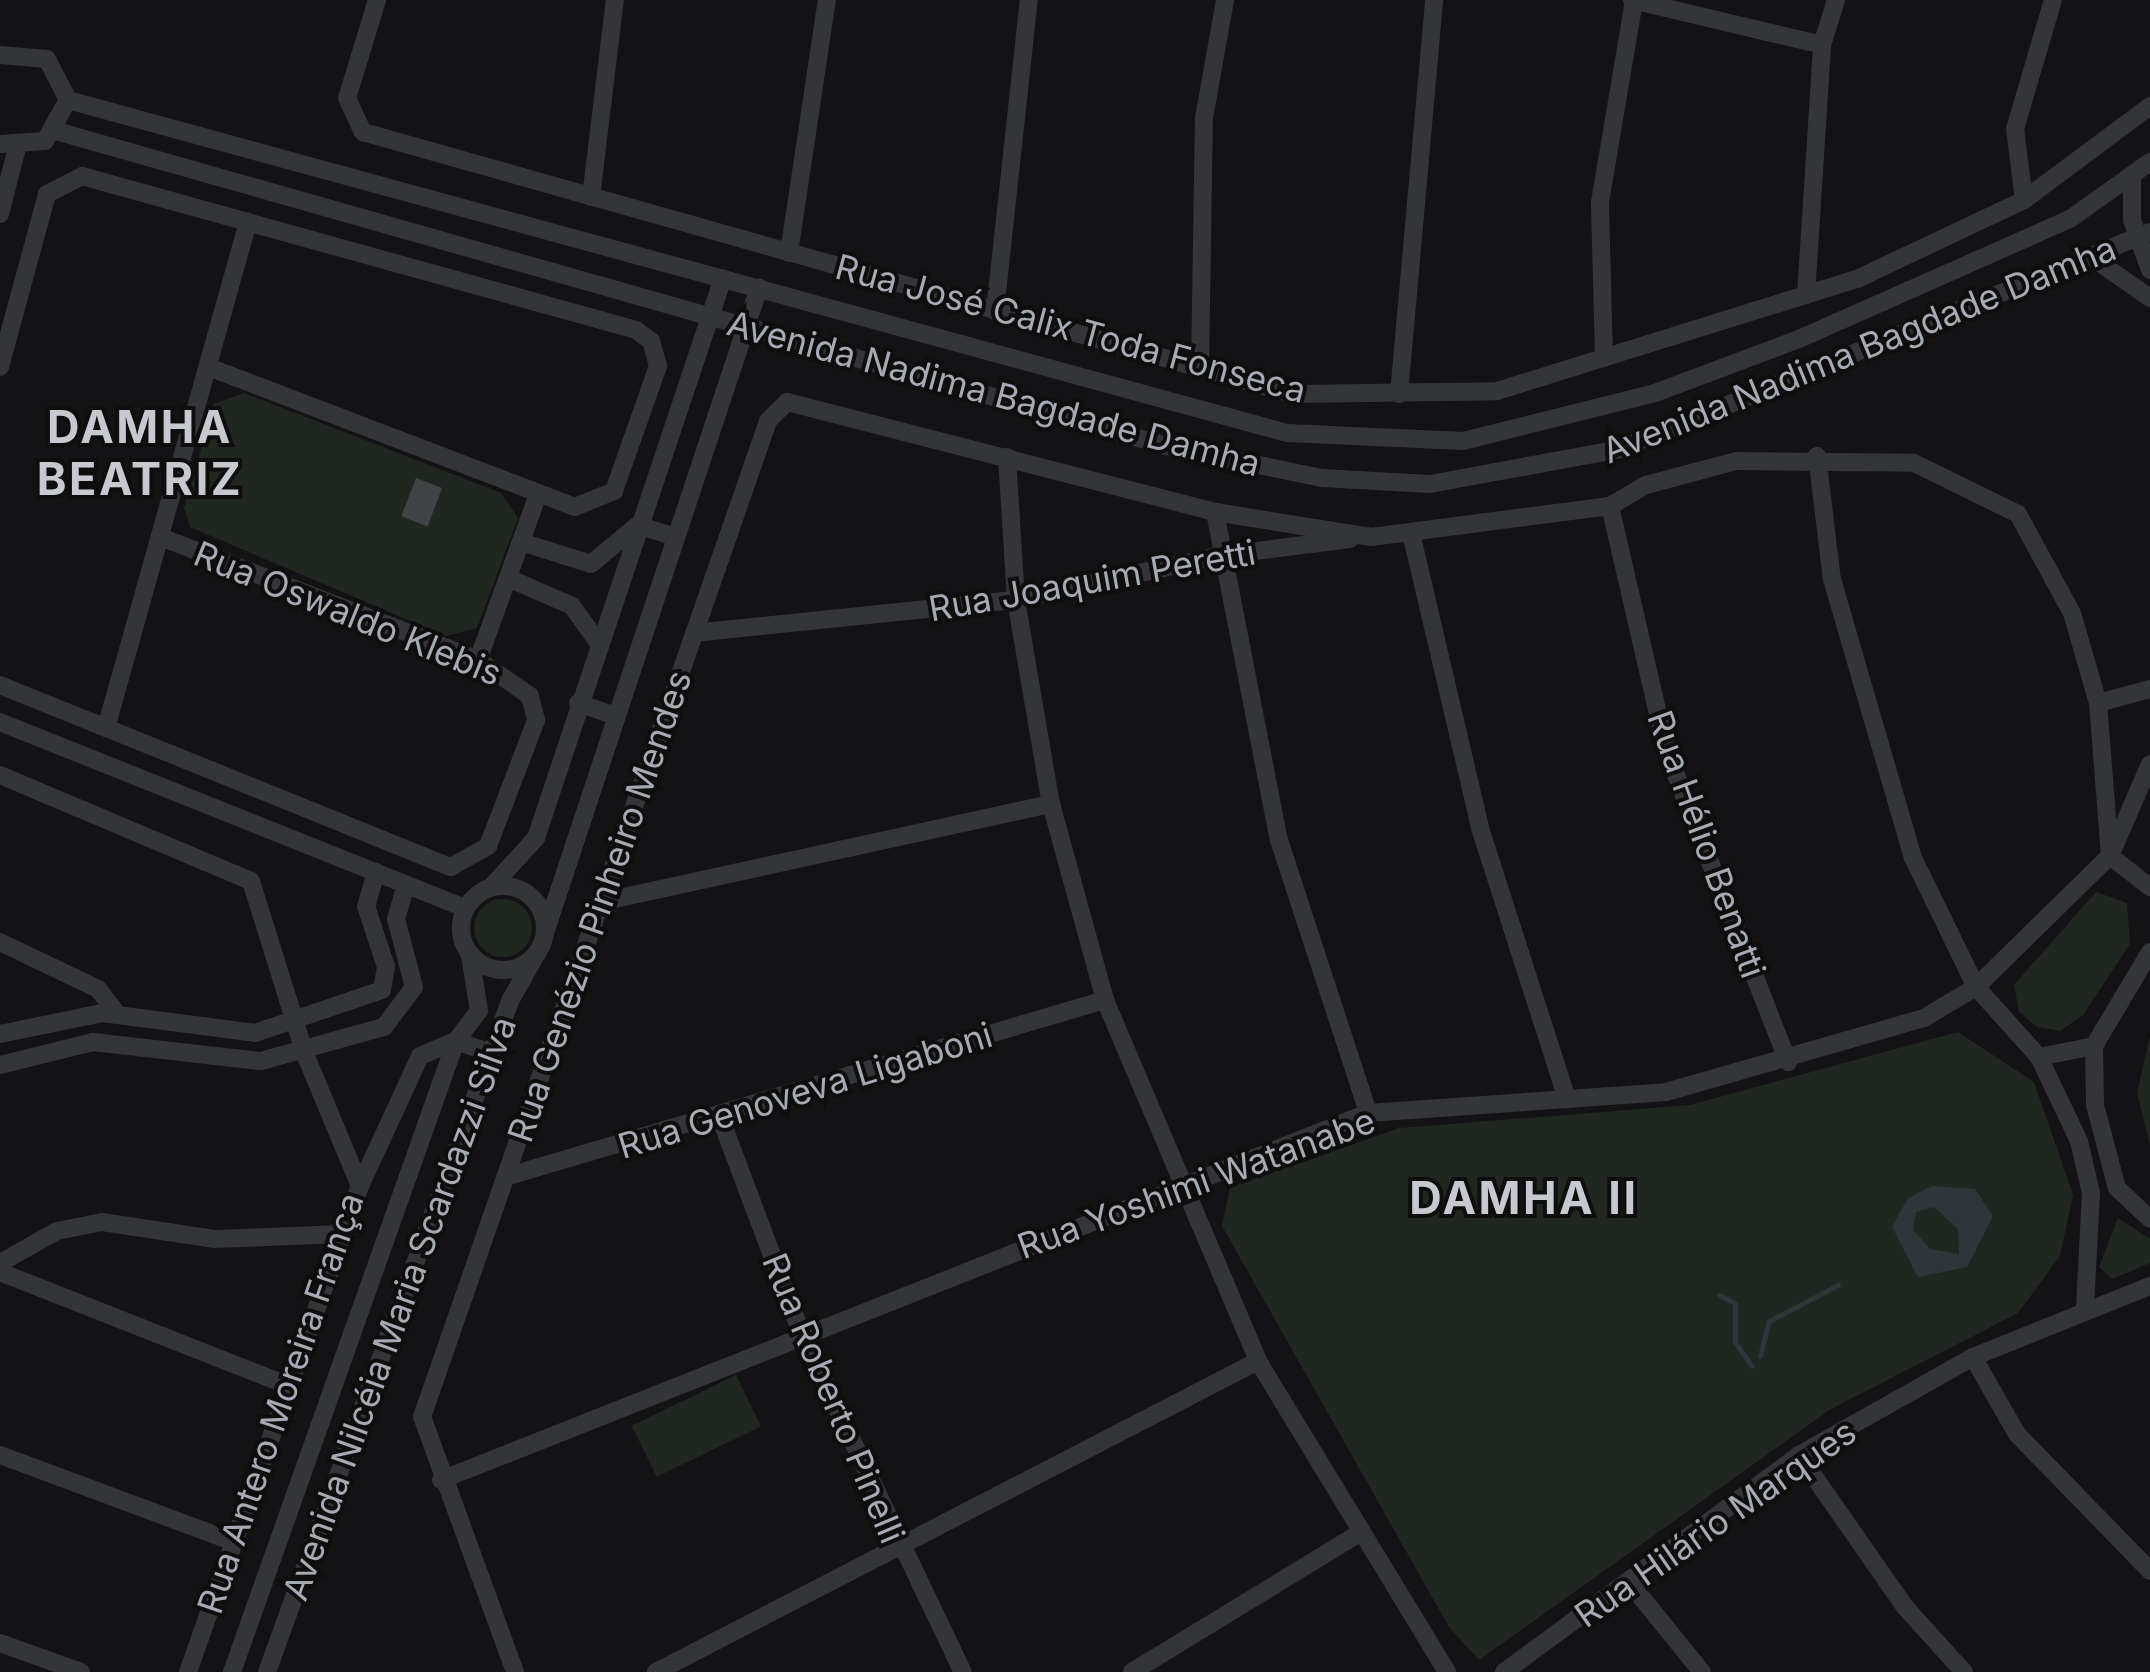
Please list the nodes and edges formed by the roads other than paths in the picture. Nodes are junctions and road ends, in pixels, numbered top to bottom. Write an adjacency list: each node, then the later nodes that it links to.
1 (376, 0): 18 (street, Rua José Calix Toda Fonseca)
2 (614, 0): 18 (street)
3 (827, 0): 23 (street)
4 (1029, 0): 30 (street)
5 (1225, 0): 36 (street)
6 (1434, 0): 37 (street)
7 (1633, 0): 10 (street); 33 (street)
8 (1836, 0): 10 (street)
9 (2053, 0): 19 (street)
10 (1822, 45): 28 (street)
11 (0, 54): 12 (street)
12 (68, 100): 14 (street); 26 (street, Avenida Nadima Bagdade Damha)
13 (2150, 106): 19 (street, Rua José Calix Toda Fonseca)
14 (56, 132): 15 (street); 31 (street, Avenida Nadima Bagdade Damha)
15 (8, 146): 20 (street)
16 (2150, 162): 17 (street, Avenida Nadima Bagdade Damha)
17 (2132, 175): 22 (street); 27 (street, Avenida Nadima Bagdade Damha)
18 (591, 198): 23 (street, Rua José Calix Toda Fonseca)
19 (2024, 200): 28 (street, Rua José Calix Toda Fonseca)
20 (0, 214)
21 (248, 222): 34 (street); 35 (street); 40 (street)
22 (2145, 234): 24 (street, Avenida Nadima Bagdade Damha); 25 (street)
23 (789, 253): 30 (street, Rua José Calix Toda Fonseca)
24 (2090, 256): 29 (street); 32 (street, Avenida Nadima Bagdade Damha)
25 (2150, 270)
26 (723, 278): 27 (street, Avenida Nadima Bagdade Damha); 31 (street)
27 (759, 288): 32 (street, Avenida Nilcéia Maria Scardazzi Silva)
28 (1806, 295): 33 (street, Rua José Calix Toda Fonseca)
29 (2150, 298)
30 (994, 310): 36 (street, Rua José Calix Toda Fonseca)
31 (709, 318): 32 (street, Avenida Nadima Bagdade Damha); 43 (street)
32 (745, 328): 47 (street, Avenida Nilcéia Maria Scardazzi Silva)
33 (1604, 358): 37 (street, Rua José Calix Toda Fonseca)
34 (0, 367)
35 (208, 367): 40 (street); 45 (street)
36 (1200, 368): 37 (street, Rua José Calix Toda Fonseca)
37 (1399, 394)
38 (1816, 456): 41 (street); 58 (street); 76 (street)
39 (1007, 457): 42 (street); 51 (street); 52 (street, Rua Genézio Pinheiro Mendes)
40 (538, 494): 48 (street)
41 (1610, 506): 44 (street); 88 (street, Rua Hélio Benatti)
42 (1215, 512): 46 (street); 49 (street)
43 (638, 525): 47 (street); 48 (street); 53 (street)
44 (1412, 533): 46 (street); 90 (street)
45 (161, 537): 54 (street, Rua Oswaldo Klebis); 61 (street)
46 (1371, 537): 49 (street, Rua Joaquim Peretti)
47 (674, 538): 59 (street, Avenida Nilcéia Maria Scardazzi Silva)
48 (521, 542): 50 (street)
49 (1217, 556): 51 (street, Rua Joaquim Peretti); 91 (street)
50 (508, 578): 53 (street); 54 (street)
51 (1016, 600): 52 (street, Rua Joaquim Peretti); 64 (street)
52 (694, 633): 70 (street, Rua Genézio Pinheiro Mendes)
53 (598, 642): 57 (street)
54 (478, 660): 61 (street, Rua Oswaldo Klebis)
55 (0, 685): 61 (street)
56 (2150, 690): 58 (street)
57 (578, 703): 59 (street); 69 (street)
58 (2098, 703): 65 (street)
59 (613, 715): 72 (street, Avenida Nilcéia Maria Scardazzi Silva)
60 (0, 722): 66 (street)
61 (106, 728)
62 (2150, 764): 65 (street)
63 (0, 776): 81 (street, Rua Antero Moreira França)
64 (1052, 804): 70 (street); 78 (street)
65 (2110, 856): 68 (street); 76 (street, Rua Yoshimi Watanabe)
66 (376, 872): 67 (street); 77 (street)
67 (406, 884): 71 (street); 79 (street)
68 (2150, 887)
69 (491, 888): 71 (street); 72 (street)
70 (600, 902): 93 (street, Rua Genézio Pinheiro Mendes)
71 (465, 908): 75 (street)
72 (542, 940): 75 (street); 85 (street, Avenida Nilcéia Maria Scardazzi Silva)
73 (0, 942): 80 (street)
74 (2150, 952): 84 (street)
75 (470, 955): 83 (street, Avenida Nilcéia Maria Scardazzi Silva)
76 (1976, 987): 87 (street); 88 (street, Rua Yoshimi Watanabe)
77 (382, 990): 79 (street); 81 (street)
78 (1105, 1000): 92 (street, Rua Genoveva Ligaboni); 94 (street)
79 (408, 1003): 86 (street)
80 (117, 1013): 81 (street); 82 (street)
81 (294, 1022): 86 (street, Rua Antero Moreira França)
82 (0, 1034)
83 (456, 1041): 85 (street); 95 (street); 117 (street, Avenida Nilcéia Maria Scardazzi Silva)
84 (2094, 1046): 87 (street); 96 (street)
85 (491, 1053): 118 (street, Avenida Nilcéia Maria Scardazzi Silva)
86 (304, 1054): 89 (street); 95 (street, Rua Antero Moreira França)
87 (2039, 1056): 101 (street)
88 (1788, 1062): 90 (street, Rua Yoshimi Watanabe)
89 (0, 1065)
90 (1567, 1100): 91 (street, Rua Yoshimi Watanabe)
91 (1368, 1113): 94 (street, Rua Yoshimi Watanabe)
92 (720, 1118): 93 (street, Rua Genoveva Ligaboni); 102 (street, Rua Roberto Pinelli)
93 (505, 1177): 108 (street, Rua Genézio Pinheiro Mendes)
94 (1180, 1184): 102 (street, Rua Yoshimi Watanabe); 104 (street)
95 (360, 1186): 97 (street, Rua Antero Moreira França)
96 (2150, 1219)
97 (343, 1234): 98 (street); 105 (street, Rua Antero Moreira França)
98 (0, 1264)
99 (0, 1272): 105 (street)
100 (2150, 1286): 101 (street, Rua Hilário Marques)
101 (2086, 1307): 103 (street, Rua Hilário Marques)
102 (802, 1335): 108 (street, Rua Yoshimi Watanabe); 111 (street, Rua Roberto Pinelli)
103 (1973, 1357): 107 (street, Rua Hilário Marques); 112 (street)
104 (1258, 1361): 109 (street); 111 (street)
105 (289, 1386): 110 (street, Rua Antero Moreira França)
106 (0, 1455): 110 (street)
107 (1799, 1456): 113 (street, Rua Hilário Marques); 126 (street)
108 (441, 1480): 119 (street)
109 (1358, 1534): 122 (street); 123 (street)
110 (234, 1542): 116 (street, Rua Antero Moreira França)
111 (896, 1545): 120 (street); 121 (street, Rua Roberto Pinelli)
112 (2150, 1572)
113 (1629, 1582): 124 (street, Rua Hilário Marques); 125 (street)
114 (0, 1642): 115 (street)
115 (80, 1672)
116 (188, 1672)
117 (232, 1672)
118 (267, 1672)
119 (515, 1672)
120 (656, 1672)
121 (963, 1672)
122 (1132, 1672)
123 (1447, 1672)
124 (1504, 1672)
125 (1702, 1672)
126 (1964, 1672)

